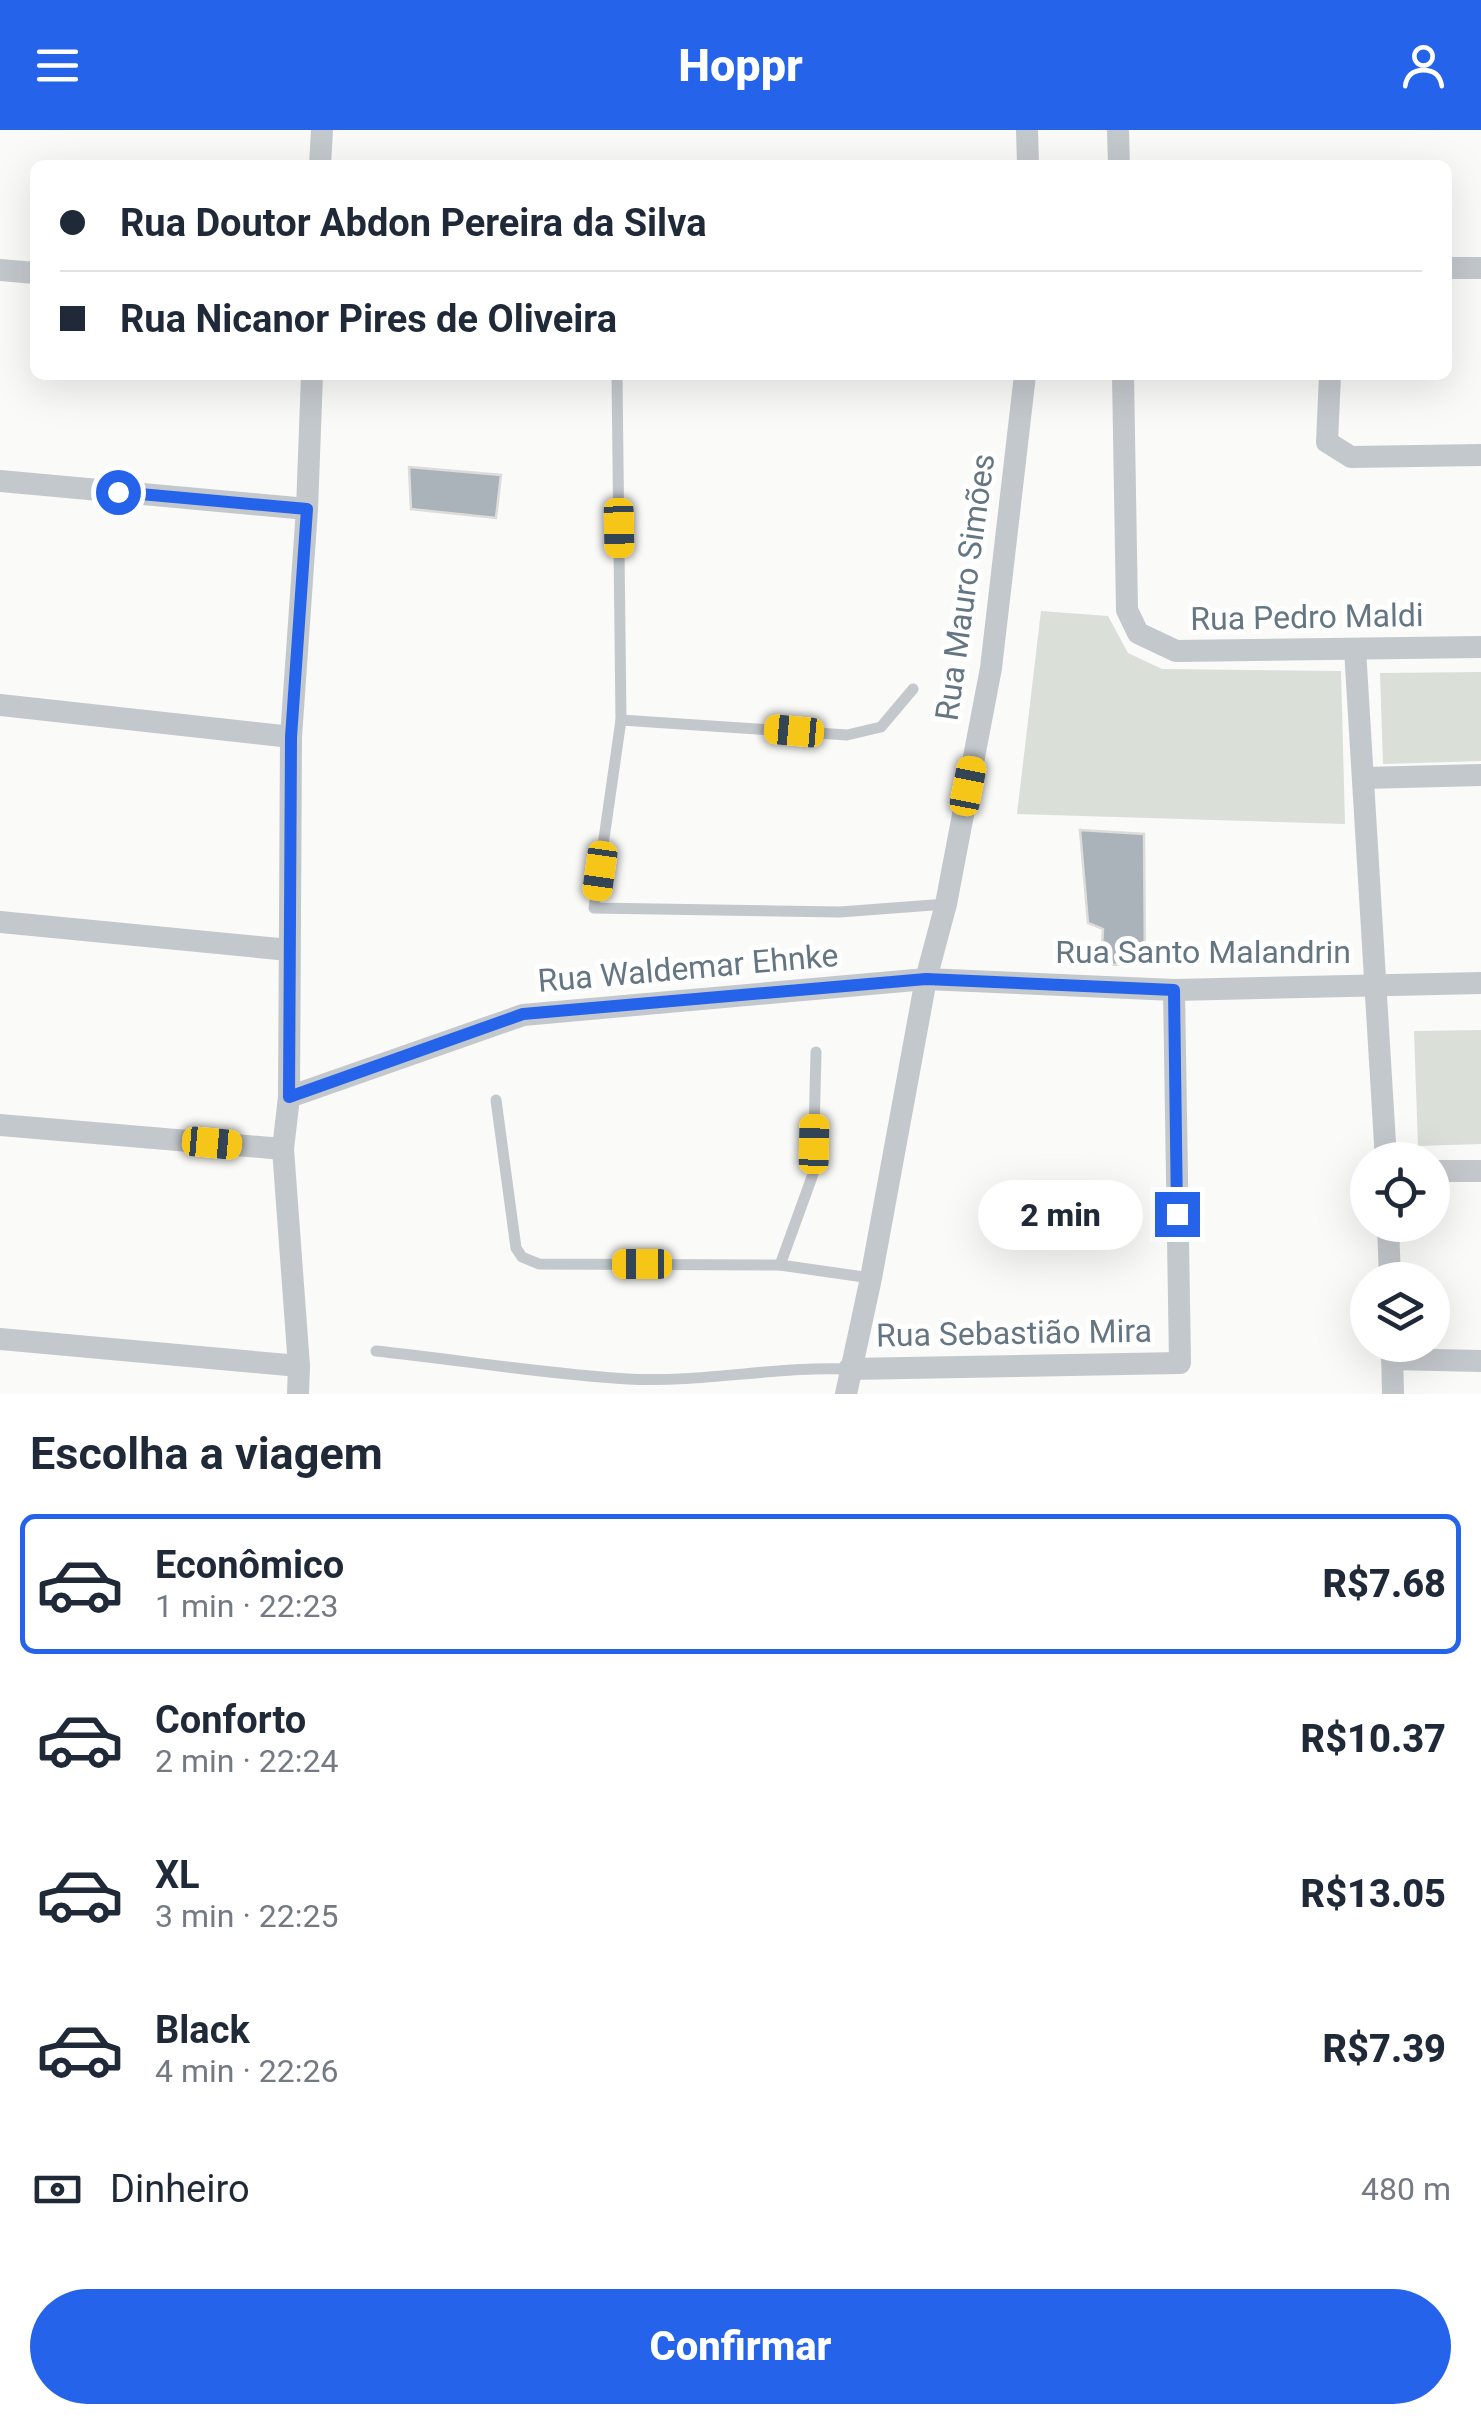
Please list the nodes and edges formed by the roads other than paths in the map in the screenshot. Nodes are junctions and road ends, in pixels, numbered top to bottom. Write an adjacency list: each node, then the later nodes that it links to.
1 (322, 130): 4 (street)
2 (1027, 130): 5 (street)
3 (1118, 130): 6 (street)
4 (320, 160)
5 (1028, 160)
6 (1119, 160)
7 (1452, 268): 8 (street)
8 (1481, 268)
9 (0, 270): 10 (street)
10 (30, 273)
11 (312, 380): 18 (street)
12 (616, 380): 23 (lane)
13 (1025, 380): 27 (street, Rua Mauro Simões)
14 (1123, 380): 20 (street, Rua Pedro Maldi)
15 (1330, 380): 16 (street)
16 (1481, 455)
17 (0, 481): 18 (street)
18 (307, 509): 24 (street)
19 (1481, 647): 20 (street, Rua Pedro Maldi)
20 (1355, 649): 26 (street)
21 (913, 688): 23 (lane)
22 (0, 705): 24 (street)
23 (622, 720): 27 (lane)
24 (291, 737): 29 (street)
25 (1481, 775): 26 (street)
26 (1364, 778): 32 (street)
27 (946, 904): 30 (street, Rua Mauro Simões)
28 (0, 922): 29 (street)
29 (288, 950): 35 (street)
30 (926, 979): 33 (street, Rua Santo Malandrin); 35 (street, Rua Waldemar Ehnke); 43 (street, Rua Mauro Simões)
31 (1481, 983): 32 (street, Rua Santo Malandrin)
32 (1378, 985): 33 (street, Rua Santo Malandrin); 38 (street)
33 (1174, 990): 50 (street, Rua Sebastião Mira)
34 (816, 1052): 42 (lane)
35 (289, 1097): 39 (street)
36 (496, 1100): 42 (lane)
37 (0, 1125): 39 (street)
38 (1385, 1142)
39 (283, 1149): 49 (street)
40 (1450, 1171): 41 (street)
41 (1481, 1171)
42 (780, 1266): 43 (lane)
43 (872, 1278): 50 (street, Rua Mauro Simões)
44 (0, 1339): 49 (street)
45 (376, 1351): 50 (lane)
46 (1450, 1358): 47 (street)
47 (1481, 1361)
48 (1392, 1362): 53 (street)
49 (300, 1366): 51 (street)
50 (849, 1369): 52 (street, Rua Mauro Simões)
51 (298, 1394)
52 (846, 1394)
53 (1394, 1394)

